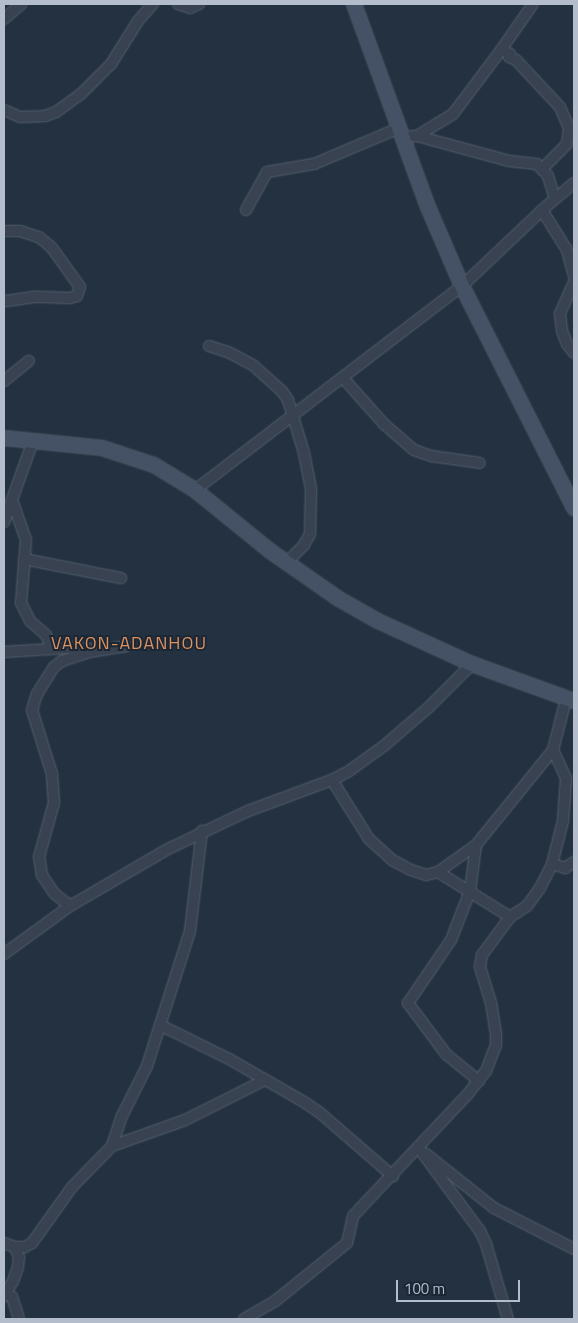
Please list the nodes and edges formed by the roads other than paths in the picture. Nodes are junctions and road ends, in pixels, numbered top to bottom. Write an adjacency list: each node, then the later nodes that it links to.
1 (21, 4): 7 (street)
2 (153, 4): 9 (street)
3 (178, 4): 4 (street)
4 (199, 4)
5 (354, 4): 10 (main road)
6 (533, 4): 8 (street)
7 (4, 19)
8 (502, 50): 11 (street); 12 (street)
9 (4, 110)
10 (401, 132): 11 (street); 15 (street); 20 (main road)
11 (417, 136): 12 (street)
12 (542, 169): 14 (street)
13 (574, 183): 14 (street)
14 (555, 199): 16 (street)
15 (246, 210)
16 (542, 210): 18 (street); 20 (street)
17 (4, 231): 21 (street)
18 (574, 276)
19 (574, 282): 23 (street)
20 (462, 286): 25 (street); 33 (main road)
21 (4, 301)
22 (209, 346): 27 (street)
23 (574, 353)
24 (29, 360): 26 (street)
25 (343, 378): 27 (street); 30 (street)
26 (4, 381)
27 (292, 416): 31 (street); 36 (street)
28 (4, 438): 29 (main road)
29 (33, 441): 31 (main road); 32 (street)
30 (480, 463)
31 (195, 490): 36 (main road)
32 (12, 500): 34 (street); 35 (street)
33 (574, 508)
34 (4, 522)
35 (24, 558): 37 (street); 39 (street)
36 (286, 563): 42 (main road)
37 (121, 578)
38 (127, 646): 40 (street)
39 (52, 648): 40 (street); 41 (street)
40 (96, 651): 52 (street)
41 (4, 652)
42 (472, 664): 43 (main road); 45 (street)
43 (570, 700): 44 (street)
44 (553, 750): 47 (street); 49 (street)
45 (332, 780): 46 (street); 50 (street)
46 (202, 831): 52 (street); 55 (street)
47 (476, 845): 50 (street); 51 (street)
48 (574, 862): 49 (street)
49 (552, 864): 53 (street)
50 (438, 872): 51 (street)
51 (470, 892): 53 (street); 57 (street)
52 (70, 906): 54 (street)
53 (510, 917): 57 (street)
54 (4, 954)
55 (160, 1025): 56 (street); 58 (street)
56 (265, 1080): 58 (street); 60 (street)
57 (479, 1080): 59 (street)
58 (112, 1146): 62 (street)
59 (418, 1147): 60 (street); 63 (street); 67 (street)
60 (393, 1176): 66 (street)
61 (4, 1244): 62 (street)
62 (15, 1247): 64 (street)
63 (574, 1249)
64 (5, 1295): 65 (street)
65 (19, 1319)
66 (244, 1319)
67 (508, 1319)

